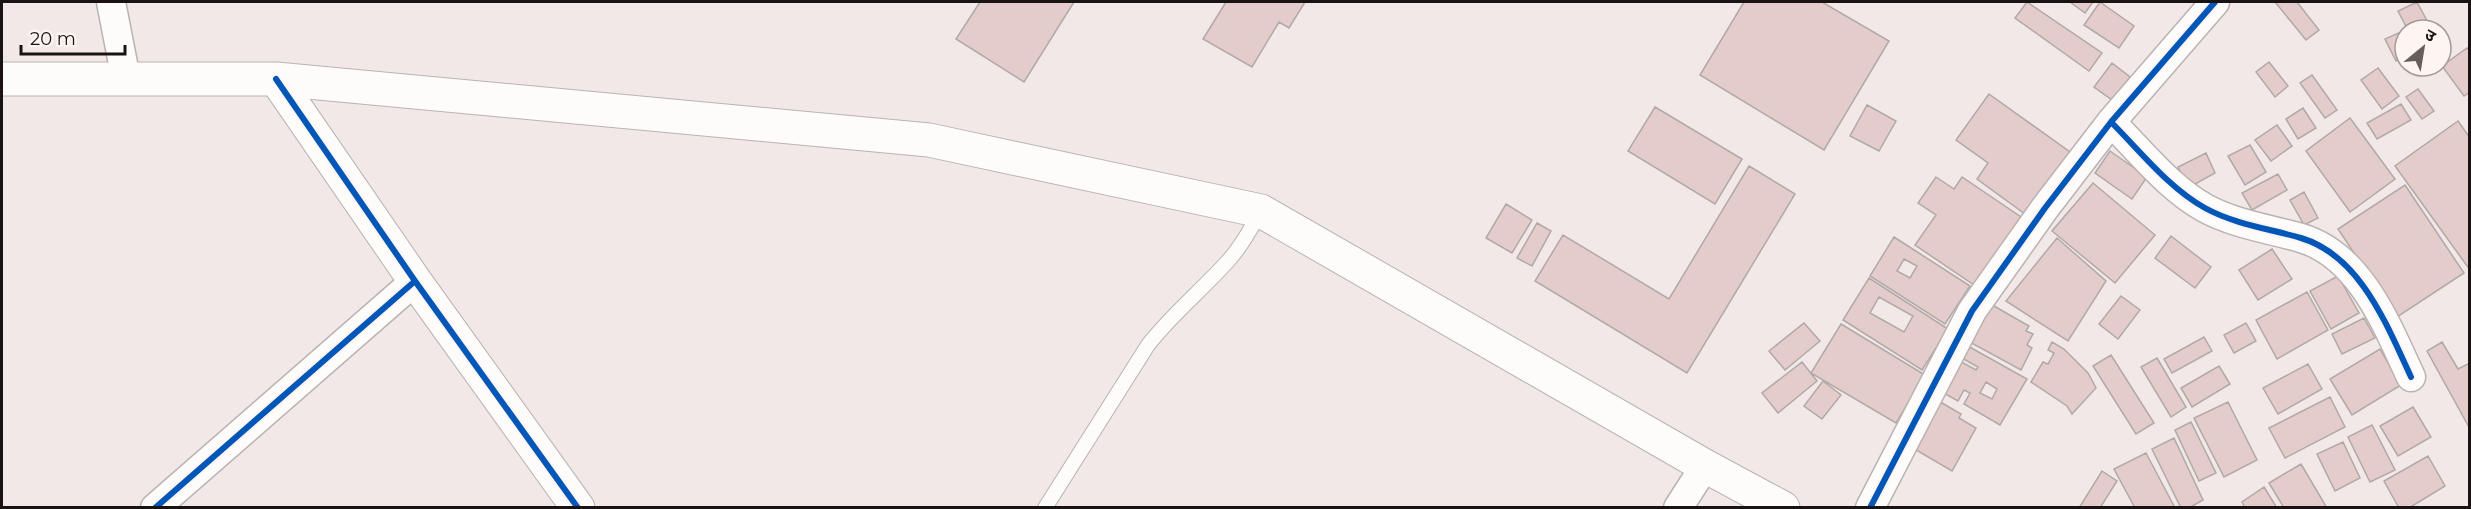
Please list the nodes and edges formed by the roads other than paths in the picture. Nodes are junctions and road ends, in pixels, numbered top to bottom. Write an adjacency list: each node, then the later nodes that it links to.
1 (111, 2): 3 (street)
2 (2216, 2): 6 (street)
3 (126, 79): 4 (main road); 5 (main road)
4 (276, 79): 7 (main road); 8 (main road)
5 (2, 80)
6 (2111, 122): 9 (street); 16 (street)
7 (1261, 211): 10 (main road); 13 (lane)
8 (415, 281): 11 (street); 12 (main road)
9 (2411, 377)
10 (1705, 466): 14 (street); 15 (main road)
11 (155, 507)
12 (578, 507)
13 (1045, 507)
14 (1678, 507)
15 (1783, 507)
16 (1870, 507)

